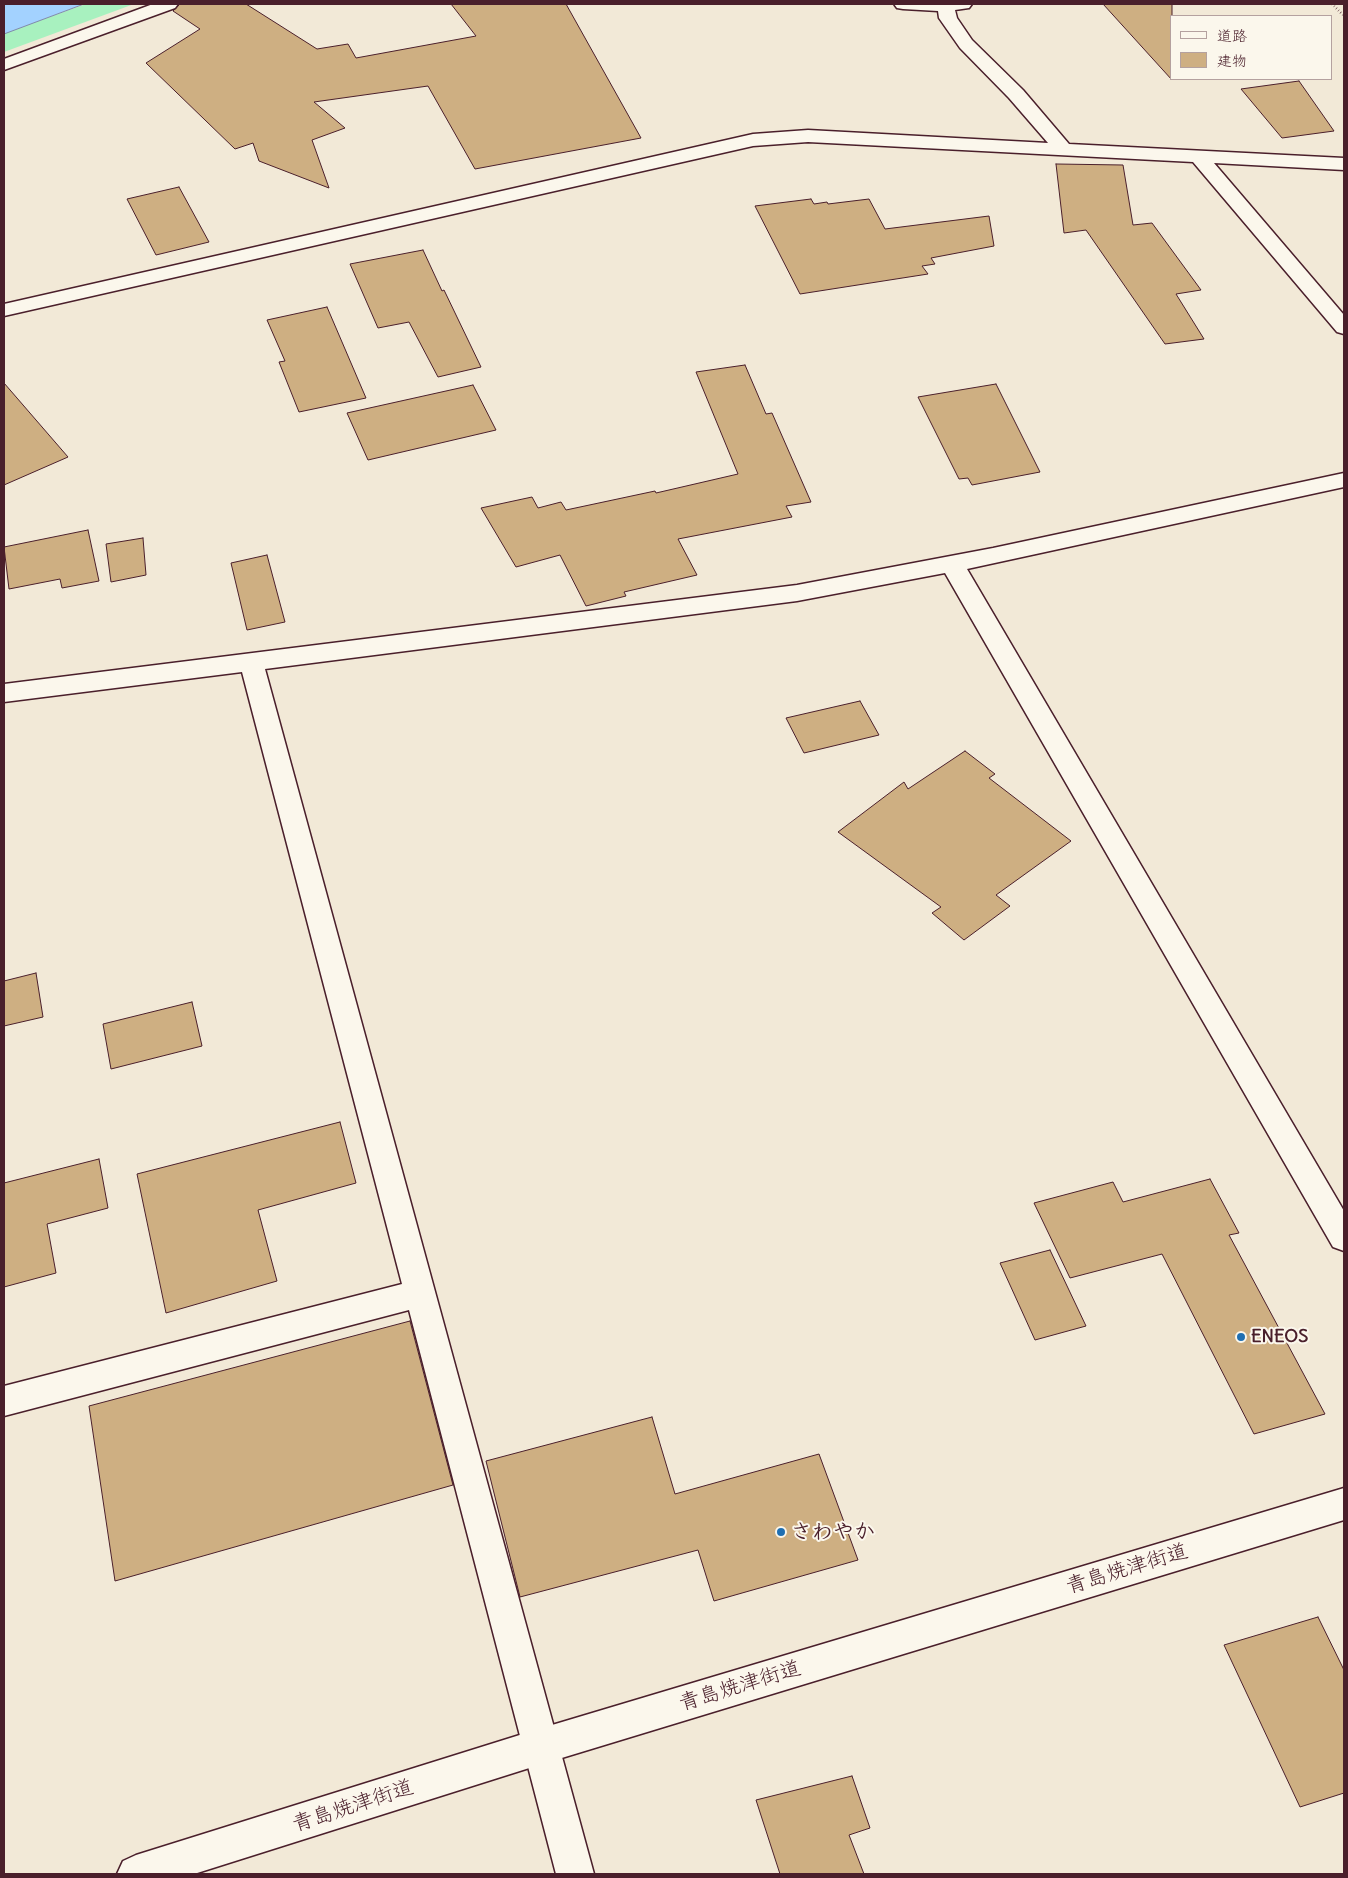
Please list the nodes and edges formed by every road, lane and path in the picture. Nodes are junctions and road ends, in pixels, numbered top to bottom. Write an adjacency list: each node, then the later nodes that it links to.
1 (169, 4): 6 (street)
2 (903, 4): 4 (street)
3 (1332, 4): 5 (path)
4 (954, 5): 7 (street)
5 (1344, 16)
6 (4, 65)
7 (1063, 149): 8 (street); 10 (street)
8 (1198, 156): 9 (street); 11 (street)
9 (1344, 164)
10 (4, 310)
11 (1344, 328)
12 (1344, 480): 13 (street)
13 (952, 564): 14 (street); 16 (street)
14 (251, 661): 15 (street); 17 (street)
15 (4, 693)
16 (1344, 1238)
17 (421, 1293): 18 (street); 20 (street)
18 (4, 1401)
19 (1344, 1504): 20 (street, 青島焼津街道)
20 (542, 1746): 21 (street, 青島焼津街道); 22 (street)
21 (136, 1874)
22 (575, 1874)

